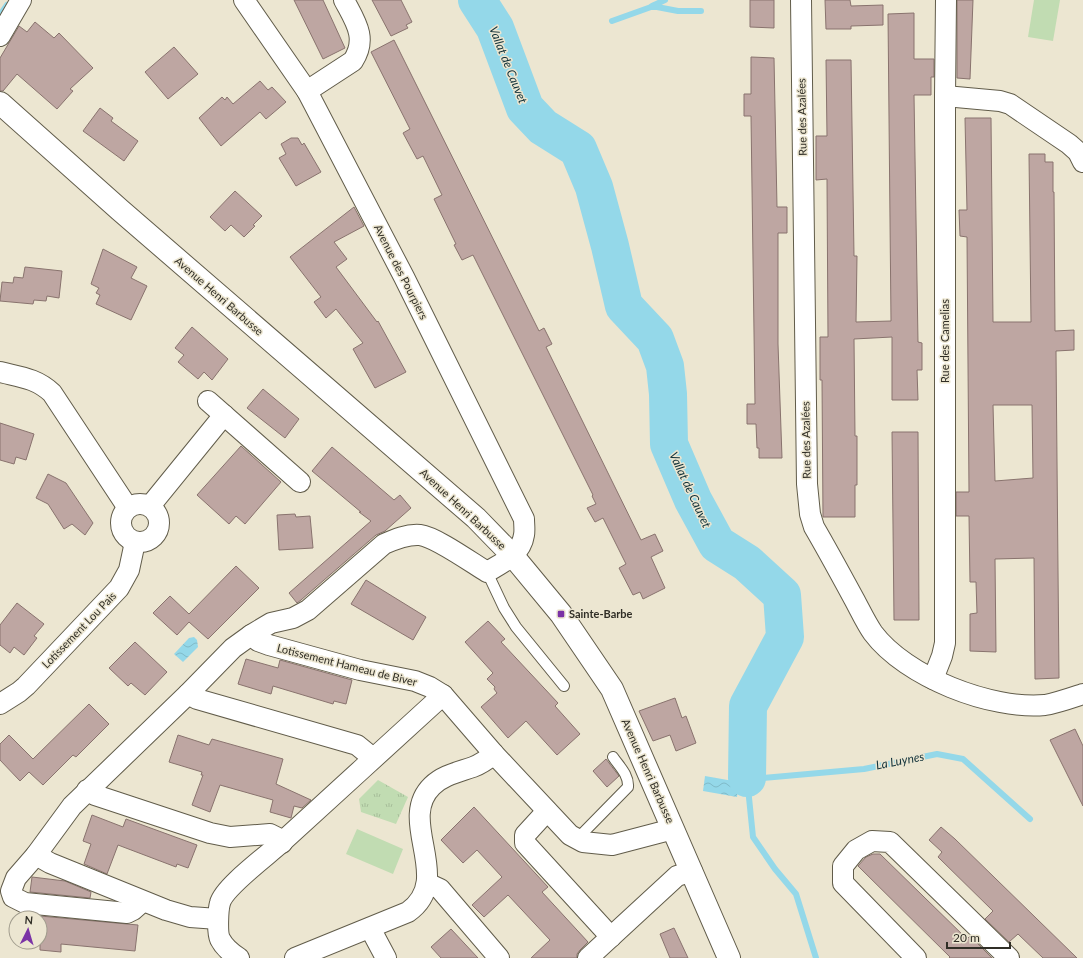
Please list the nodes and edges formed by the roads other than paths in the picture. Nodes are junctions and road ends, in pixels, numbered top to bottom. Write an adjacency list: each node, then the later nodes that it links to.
1 (21, 0): 6 (street)
2 (244, 0): 7 (street, Avenue des Pourpiers)
3 (344, 0): 7 (street)
4 (801, 0): 23 (street, Rue des Azalées)
5 (946, 0): 8 (street, Rue des Camelias)
6 (0, 36)
7 (307, 91): 20 (street, Avenue des Pourpiers)
8 (945, 96): 11 (street); 23 (street, Rue des Camelias)
9 (0, 103): 12 (main road, Avenue Henri Barbusse)
10 (0, 118): 12 (main road, Avenue Henri Barbusse)
11 (1083, 162)
12 (120, 210): 20 (main road, Avenue Henri Barbusse)
13 (0, 372): 18 (street)
14 (208, 401): 15 (street)
15 (224, 415): 16 (street); 17 (street)
16 (300, 482)
17 (150, 506): 18 (street); 19 (street)
18 (128, 508): 19 (street)
19 (135, 542): 28 (street, Lotissement Lou Pais)
20 (513, 556): 21 (street); 34 (main road, Avenue Henri Barbusse)
21 (487, 572): 22 (street); 24 (lane)
22 (251, 635): 25 (street); 27 (street, Lotissement Hameau de Biver)
23 (933, 679): 26 (street, Rue des Azalées)
24 (564, 686)
25 (188, 694): 31 (street); 32 (street)
26 (1083, 694)
27 (443, 695): 29 (street, Lotissement Hameau de Biver); 31 (street)
28 (0, 704)
29 (494, 754): 33 (street, Lotissement Hameau de Biver); 39 (street)
30 (613, 757): 35 (lane)
31 (373, 758): 36 (street)
32 (87, 790): 36 (street); 37 (street)
33 (547, 811): 35 (street, Lotissement Hameau de Biver); 43 (street)
34 (673, 829): 35 (street, Lotissement Hameau de Biver); 38 (main road, Avenue Henri Barbusse)
35 (577, 838)
36 (282, 843): 41 (street)
37 (36, 855): 40 (street); 40 (street)
38 (692, 871): 43 (street); 49 (main road, Avenue Henri Barbusse)
39 (427, 883): 42 (street); 47 (street)
40 (142, 902): 41 (street)
41 (218, 919): 44 (street)
42 (370, 928): 45 (street); 46 (street)
43 (611, 937): 48 (street)
44 (231, 956)
45 (295, 958)
46 (386, 958)
47 (499, 958)
48 (588, 958)
49 (729, 958)
50 (916, 958): 51 (street)
51 (1009, 958)

